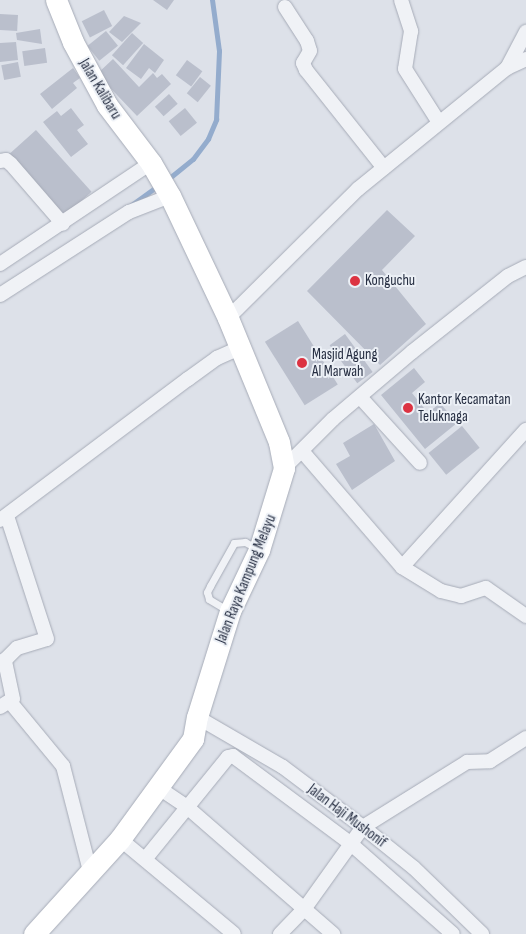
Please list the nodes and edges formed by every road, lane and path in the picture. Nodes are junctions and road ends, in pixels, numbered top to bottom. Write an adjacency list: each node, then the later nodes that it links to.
1 (56, 0): 10 (main road, Jalan Kalibaru)
2 (401, 0): 7 (street)
3 (285, 8): 9 (street)
4 (526, 32): 6 (street)
5 (526, 60): 6 (street)
6 (507, 68): 7 (street)
7 (438, 121): 9 (street)
8 (0, 161): 11 (street)
9 (384, 168): 15 (street)
10 (161, 180): 11 (street); 14 (street); 15 (main road, Jalan Raya Kampung Melayu)
11 (63, 224): 12 (street)
12 (0, 264)
13 (526, 267): 17 (street)
14 (0, 294)
15 (228, 318): 16 (main road, Jalan Raya Kampung Melayu)
16 (239, 348): 21 (main road, Jalan Raya Kampung Melayu); 22 (street)
17 (360, 397): 19 (street); 20 (street)
18 (526, 430): 24 (street)
19 (302, 450): 21 (street); 24 (street)
20 (420, 462)
21 (284, 468): 23 (main road, Jalan Raya Kampung Melayu)
22 (3, 518): 27 (street)
23 (259, 550): 25 (main road, Jalan Raya Kampung Melayu); 25 (lane)
24 (402, 567): 26 (street)
25 (230, 611): 28 (main road, Jalan Raya Kampung Melayu)
26 (525, 613)
27 (5, 705): 36 (street)
28 (197, 717): 30 (main road, Jalan Raya Kampung Melayu); 32 (street, Jalan Haji Mushonif)
29 (526, 738): 32 (street)
30 (159, 788): 31 (street); 33 (main road, Jalan Raya Kampung Melayu)
31 (187, 807): 34 (street); 35 (street); 37 (street)
32 (363, 827): 34 (street); 43 (street, Jalan Haji Mushonif)
33 (120, 839): 35 (street); 36 (main road, Jalan Raya Kampung Melayu)
34 (350, 843): 37 (street); 42 (street)
35 (146, 858): 39 (street)
36 (90, 871): 38 (main road, Jalan Raya Kampung Melayu)
37 (305, 908): 40 (street); 41 (street)
38 (34, 934)
39 (234, 934)
40 (280, 934)
41 (332, 934)
42 (453, 934)
43 (482, 934)

